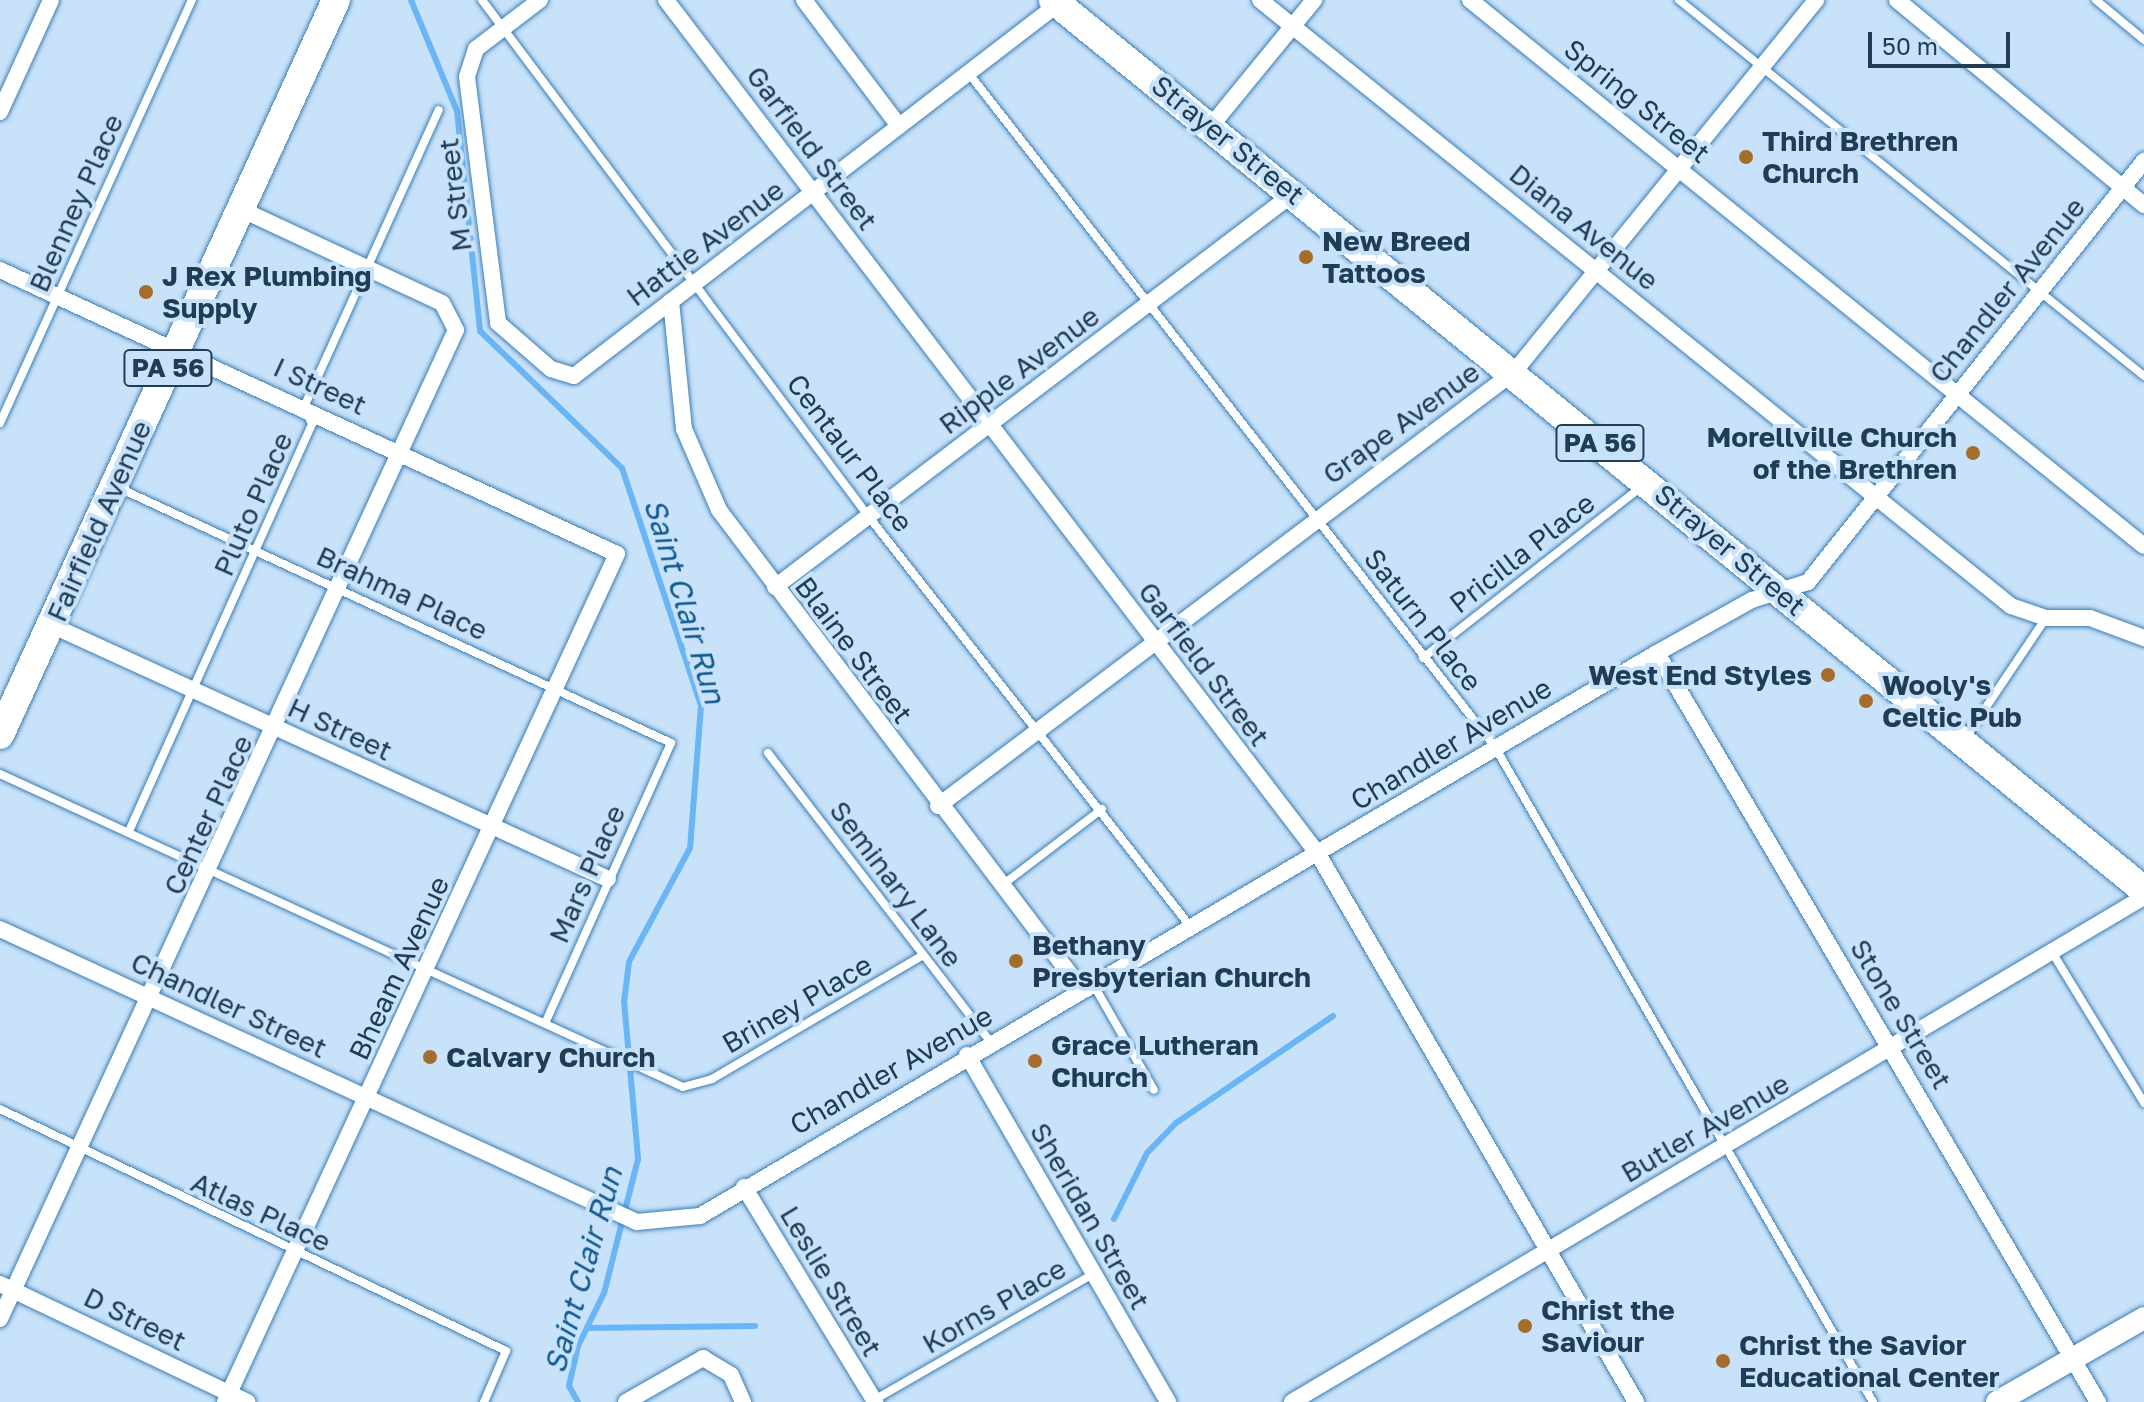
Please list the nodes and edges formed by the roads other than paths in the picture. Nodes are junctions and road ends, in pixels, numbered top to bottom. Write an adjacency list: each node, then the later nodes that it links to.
1 (51, 0): 22 (street)
2 (192, 0): 37 (lane, Blenney Place)
3 (336, 0): 31 (highway, Fairfield Avenue / PA 56)
4 (482, 0): 16 (lane, Centaur Place)
5 (540, 0): 16 (street, M Street)
6 (666, 0): 28 (street, Garfield Street)
7 (804, 0): 23 (street)
8 (1260, 0): 17 (street, Diana Avenue)
9 (1314, 0): 17 (street)
10 (1470, 0): 26 (street, Spring Street)
11 (1679, 0): 19 (lane)
12 (1816, 0): 19 (street, Grape Avenue)
13 (1897, 0): 27 (street)
14 (2096, 0): 18 (lane)
15 (1056, 2): 20 (street, Hattie Avenue); 24 (highway, Strayer Street / PA 56)
16 (503, 26): 35 (lane, Centaur Place); 42 (street, M Street)
17 (1292, 26): 24 (street); 33 (street, Diana Avenue)
18 (2144, 40)
19 (1761, 67): 26 (street, Grape Avenue); 36 (lane)
20 (970, 75): 23 (street, Hattie Avenue); 39 (lane, Saturn Place)
21 (439, 110): 32 (lane, Pluto Place)
22 (0, 112)
23 (899, 126): 28 (street, Hattie Avenue)
24 (1211, 126): 29 (highway, Strayer Street / PA 56)
25 (2144, 161): 27 (street, Chandler Avenue)
26 (1680, 169): 33 (street, Grape Avenue); 44 (street, Spring Street)
27 (2122, 188): 30 (street); 36 (street, Chandler Avenue)
28 (813, 193): 35 (street, Hattie Avenue); 47 (street, Garfield Street)
29 (1294, 193): 39 (street, Ripple Avenue); 41 (highway, Strayer Street / PA 56)
30 (2144, 205)
31 (240, 209): 32 (street); 40 (highway, Fairfield Avenue / PA 56)
32 (365, 269): 45 (lane, Pluto Place); 48 (street, Center Place)
33 (1595, 269): 41 (street, Grape Avenue); 51 (street, Diana Avenue)
34 (0, 270): 37 (street, I Street)
35 (696, 280): 38 (street, Hattie Avenue); 52 (lane, Centaur Place)
36 (2040, 293): 43 (lane); 44 (street, Chandler Avenue)
37 (58, 296): 40 (street, I Street); 46 (lane, Blenney Place)
38 (671, 301): 42 (street, Hattie Avenue); 57 (street, Blaine Street)
39 (1147, 306): 47 (street, Ripple Avenue); 53 (lane, Saturn Place)
40 (177, 348): 45 (street, I Street); 50 (highway, Fairfield Avenue / PA 56)
41 (1514, 372): 49 (highway, Strayer Street / PA 56); 53 (street, Grape Avenue)
42 (574, 376)
43 (2144, 376)
44 (1958, 394): 51 (street, Chandler Avenue); 54 (street, Spring Street)
45 (304, 407): 48 (street, I Street); 55 (lane, Pluto Place)
46 (0, 423)
47 (991, 424): 52 (street, Ripple Avenue); 63 (street, Garfield Street)
48 (402, 452): 56 (street, I Street); 58 (street, Center Place)
49 (1648, 482): 59 (highway, Strayer Street / PA 56); 65 (lane, Pricilla Place)
50 (114, 485): 55 (lane, Brahma Place); 61 (highway, Fairfield Avenue / PA 56)
51 (1873, 496): 59 (street, Chandler Avenue); 60 (street, Diana Avenue)
52 (869, 517): 57 (street, Ripple Avenue); 69 (lane, Centaur Place)
53 (1316, 517): 63 (street, Grape Avenue); 65 (lane, Saturn Place)
54 (2144, 546)
55 (257, 550): 58 (lane, Brahma Place); 67 (lane, Pluto Place)
56 (617, 554): 66 (street, Bheam Avenue)
57 (775, 587): 76 (street, Blaine Street)
58 (338, 589): 66 (lane, Brahma Place); 68 (street, Center Place)
59 (1783, 593): 64 (street, Chandler Avenue); 71 (highway, Strayer Street / PA 56)
60 (2046, 618): 62 (street); 71 (lane)
61 (51, 625): 67 (street, H Street); 70 (highway, Fairfield Avenue / PA 56)
62 (2144, 638)
63 (1154, 642): 69 (street, Grape Avenue); 80 (street, Garfield Street)
64 (1657, 653): 73 (street, Chandler Avenue); 95 (street, Stone Street)
65 (1423, 658): 73 (lane, Saturn Place)
66 (557, 688): 72 (lane, Brahma Place); 78 (street, Bheam Avenue)
67 (194, 690): 68 (street, H Street); 79 (lane, Pluto Place)
68 (278, 729): 78 (street, H Street); 81 (street, Center Place)
69 (1041, 729): 76 (street, Grape Avenue); 77 (lane, Centaur Place)
70 (0, 735)
71 (1962, 742): 84 (highway, Strayer Street / PA 56)
72 (671, 743): 82 (lane, Mars Place)
73 (1495, 747): 80 (street, Chandler Avenue); 101 (lane, Saturn Place)
74 (768, 753): 89 (lane, Seminary Lane)
75 (0, 774): 79 (lane)
76 (938, 806): 83 (street, Blaine Street)
77 (1102, 809): 83 (lane); 86 (lane, Centaur Place)
78 (493, 827): 82 (street, H Street); 90 (street, Bheam Avenue)
79 (130, 829): 81 (lane)
80 (1318, 854): 86 (street, Chandler Avenue); 105 (street, Garfield Street)
81 (209, 870): 90 (lane); 92 (street, Center Place)
82 (608, 879): 93 (lane, Mars Place)
83 (1001, 886): 91 (street, Blaine Street)
84 (2144, 890)
85 (2144, 897): 88 (street, Butler Avenue)
86 (1190, 926): 91 (street, Chandler Avenue)
87 (0, 929): 92 (street, Chandler Street)
88 (2052, 952): 95 (street, Butler Avenue); 99 (lane)
89 (922, 956): 93 (lane, Briney Place); 94 (lane, Seminary Lane)
90 (429, 968): 93 (lane); 98 (street, Bheam Avenue)
91 (1087, 987): 94 (street, Chandler Avenue); 97 (lane)
92 (154, 999): 98 (street, Chandler Street); 102 (street, Center Place)
93 (545, 1023)
94 (990, 1041): 96 (street, Chandler Avenue)
95 (1892, 1049): 101 (street, Butler Avenue); 111 (street, Stone Street)
96 (967, 1055): 103 (street, Chandler Avenue); 107 (street, Sheridan Street)
97 (1154, 1090)
98 (367, 1097): 104 (street, Chandler Street); 106 (street, Bheam Avenue)
99 (2144, 1103)
100 (0, 1109): 102 (lane, Atlas Place)
101 (1724, 1146): 105 (street, Butler Avenue); 122 (lane, Saturn Place)
102 (83, 1152): 106 (lane, Atlas Place); 108 (street, Center Place)
103 (744, 1187): 104 (street, Chandler Avenue); 114 (street, Leslie Street)
104 (656, 1223)
105 (1547, 1250): 112 (street, Butler Avenue); 121 (street, Garfield Street)
106 (296, 1253): 113 (street, Bheam Avenue); 116 (lane, Atlas Place)
107 (1094, 1274): 114 (lane, Korns Place); 119 (street, Sheridan Street)
108 (7, 1287): 110 (street, Center Place); 113 (street, D Street)
109 (2144, 1318): 111 (street)
110 (0, 1319)
111 (2072, 1359): 123 (street); 124 (street, Stone Street)
112 (1312, 1397): 120 (street, Butler Avenue)
113 (227, 1398): 115 (street, D Street)
114 (874, 1401)
115 (247, 1402)
116 (484, 1402)
117 (626, 1402): 118 (street)
118 (743, 1402)
119 (1168, 1402)
120 (1292, 1402)
121 (1636, 1402)
122 (1873, 1402)
123 (1997, 1402)
124 (2098, 1402)

